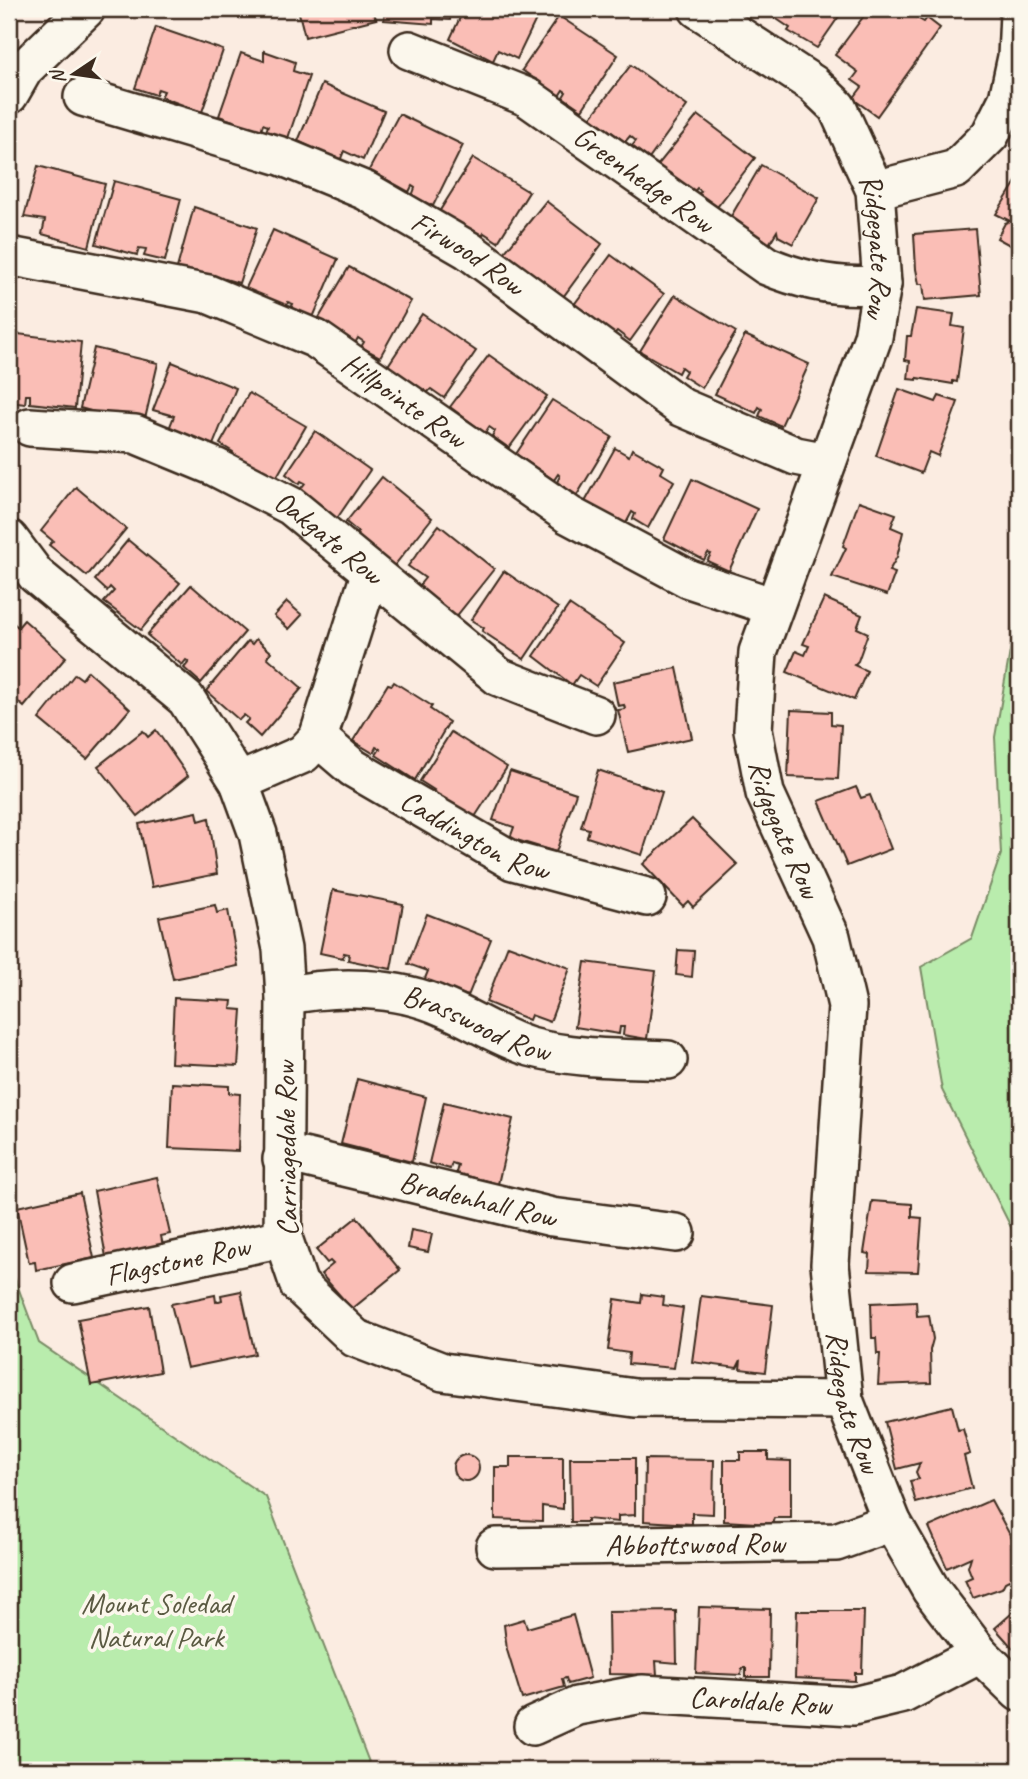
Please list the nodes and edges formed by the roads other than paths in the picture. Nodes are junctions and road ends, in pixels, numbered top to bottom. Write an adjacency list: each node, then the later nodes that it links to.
1 (86, 9): 5 (street)
2 (698, 9): 7 (street, Ridgegate Row)
3 (1019, 13): 7 (street)
4 (409, 51): 9 (street, Greenhedge Row)
5 (9, 95)
6 (83, 97): 11 (street, Firwood Row)
7 (875, 190): 9 (street, Ridgegate Row)
8 (9, 256): 14 (street, Hillpointe Row)
9 (882, 284): 11 (street, Ridgegate Row)
10 (30, 427): 13 (street, Oakgate Row)
11 (827, 462): 14 (street, Ridgegate Row)
12 (9, 539): 17 (street, Carriagedale Row)
13 (370, 574): 15 (street, Oakgate Row); 16 (street)
14 (774, 607): 25 (street, Ridgegate Row)
15 (596, 715)
16 (318, 738): 17 (street); 18 (street, Caddington Row)
17 (239, 782): 19 (street, Carriagedale Row)
18 (647, 897)
19 (285, 996): 20 (street, Brasswood Row); 21 (street, Carriagedale Row)
20 (668, 1060)
21 (282, 1159): 22 (street, Bradenhall Row); 23 (street, Carriagedale Row)
22 (676, 1233)
23 (283, 1238): 24 (street, Flagstone Row); 25 (street, Carriagedale Row)
24 (74, 1283)
25 (844, 1400): 26 (street, Ridgegate Row)
26 (892, 1522): 27 (street, Abbottswood Row); 28 (street, Ridgegate Row)
27 (495, 1547)
28 (980, 1654): 29 (street, Ridgegate Row); 30 (street, Caroldale Row)
29 (1019, 1692)
30 (533, 1726)

